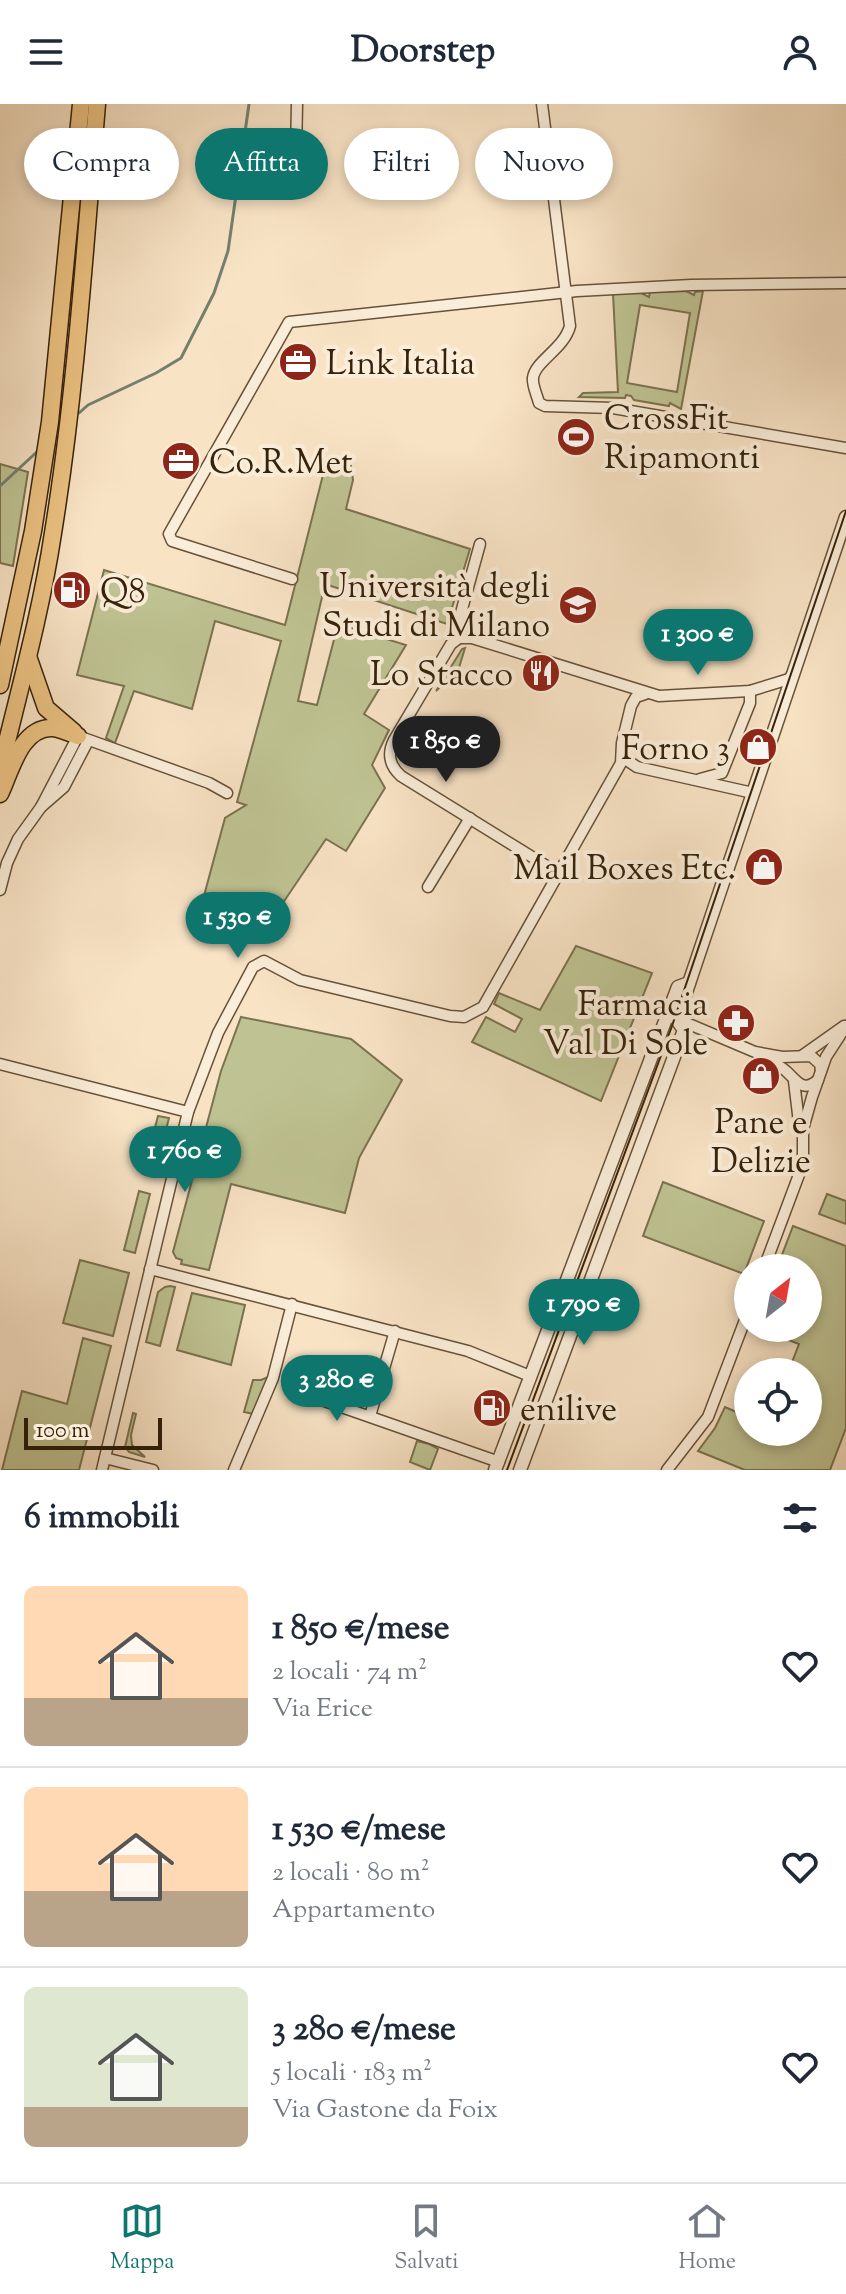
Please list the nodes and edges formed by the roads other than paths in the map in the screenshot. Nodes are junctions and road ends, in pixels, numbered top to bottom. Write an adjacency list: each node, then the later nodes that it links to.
1 (81, 104): 15 (main road)
2 (97, 104): 13 (main road)
3 (297, 104): 5 (street)
4 (542, 104): 7 (street)
5 (296, 128)
6 (846, 283): 7 (street)
7 (565, 291): 8 (street); 11 (street)
8 (846, 448)
9 (846, 517): 14 (street)
10 (480, 544): 12 (street)
11 (292, 579)
12 (459, 638): 17 (street); 25 (street)
13 (28, 655): 18 (main road); 20 (main road)
14 (792, 675): 16 (street); 23 (street)
15 (0, 685)
16 (750, 691): 17 (street); 21 (street)
17 (645, 694): 19 (street)
18 (83, 738): 22 (street); 24 (main road); 28 (street)
19 (622, 757): 21 (street); 26 (street)
20 (0, 770)
21 (698, 780): 23 (street)
22 (227, 793)
23 (753, 793): 29 (street)
24 (0, 794)
25 (470, 818): 26 (street); 27 (street)
26 (558, 873): 36 (street)
27 (428, 887)
28 (0, 890)
29 (674, 1020): 31 (street); 43 (street); 51 (street)
30 (846, 1026): 32 (street); 34 (street)
31 (755, 1052): 32 (street); 35 (street)
32 (800, 1057): 34 (street); 35 (street)
33 (0, 1064): 36 (street)
34 (820, 1076): 35 (street); 37 (street)
35 (793, 1079): 37 (street)
36 (188, 1112): 39 (street)
37 (803, 1136): 38 (street)
38 (769, 1254)
39 (150, 1269): 40 (street); 46 (street)
40 (292, 1304): 41 (street); 50 (street)
41 (395, 1331): 43 (street); 45 (street)
42 (737, 1342): 52 (street)
43 (530, 1376): 47 (street)
44 (316, 1398): 45 (street)
45 (370, 1416): 47 (street)
46 (105, 1458): 48 (street); 49 (street)
47 (497, 1466)
48 (102, 1470)
49 (153, 1470)
50 (234, 1470)
51 (520, 1470)
52 (667, 1470)

